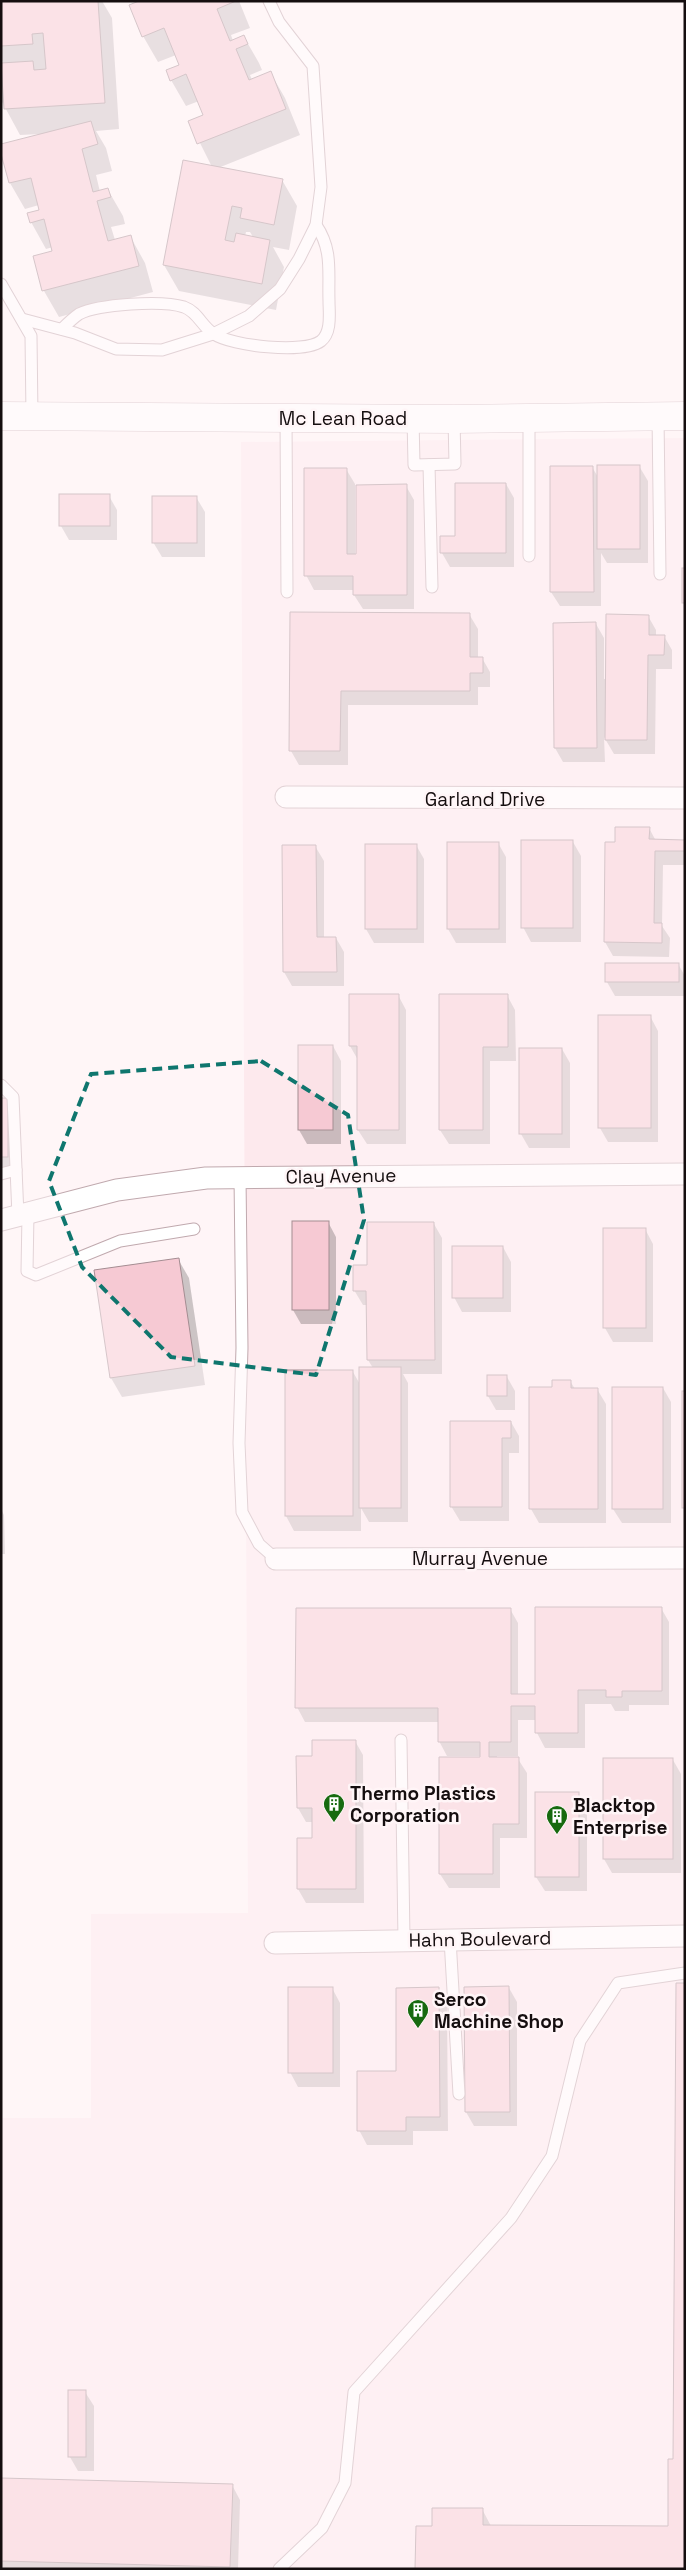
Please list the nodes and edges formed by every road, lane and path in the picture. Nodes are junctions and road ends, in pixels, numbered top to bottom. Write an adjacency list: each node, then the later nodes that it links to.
1 (269, 1): 2 (lane)
2 (316, 225): 6 (lane); 6 (lane)
3 (1, 284): 4 (lane)
4 (22, 319): 5 (lane); 8 (lane)
5 (62, 329): 6 (lane); 6 (lane)
6 (213, 334)
7 (1, 416): 8 (main road, Mc Lean Road)
8 (32, 416): 10 (main road, Mc Lean Road)
9 (672, 416): 12 (main road, Mc Lean Road); 16 (lane)
10 (286, 418): 11 (main road, Mc Lean Road); 18 (lane)
11 (413, 418): 13 (main road, Mc Lean Road); 14 (lane)
12 (529, 418): 13 (main road, Mc Lean Road); 15 (lane)
13 (454, 419): 14 (lane)
14 (430, 465): 17 (lane)
15 (529, 556)
16 (660, 574)
17 (432, 587)
18 (287, 592)
19 (286, 797): 20 (street, Garland Drive)
20 (685, 798)
21 (1, 1085): 22 (lane)
22 (16, 1170): 23 (lane); 26 (lane)
23 (1, 1174)
24 (685, 1174): 25 (street, Clay Avenue)
25 (240, 1177): 26 (street, Clay Avenue); 29 (lane)
26 (16, 1217): 27 (lane)
27 (194, 1229)
28 (685, 1558): 29 (street, Murray Avenue)
29 (276, 1559)
30 (401, 1740): 33 (lane)
31 (685, 1936): 32 (street, Hahn Boulevard)
32 (450, 1939): 33 (street, Hahn Boulevard); 36 (lane)
33 (404, 1940): 34 (street, Hahn Boulevard)
34 (275, 1943)
35 (685, 1973): 37 (lane)
36 (459, 2094)
37 (279, 2569)

